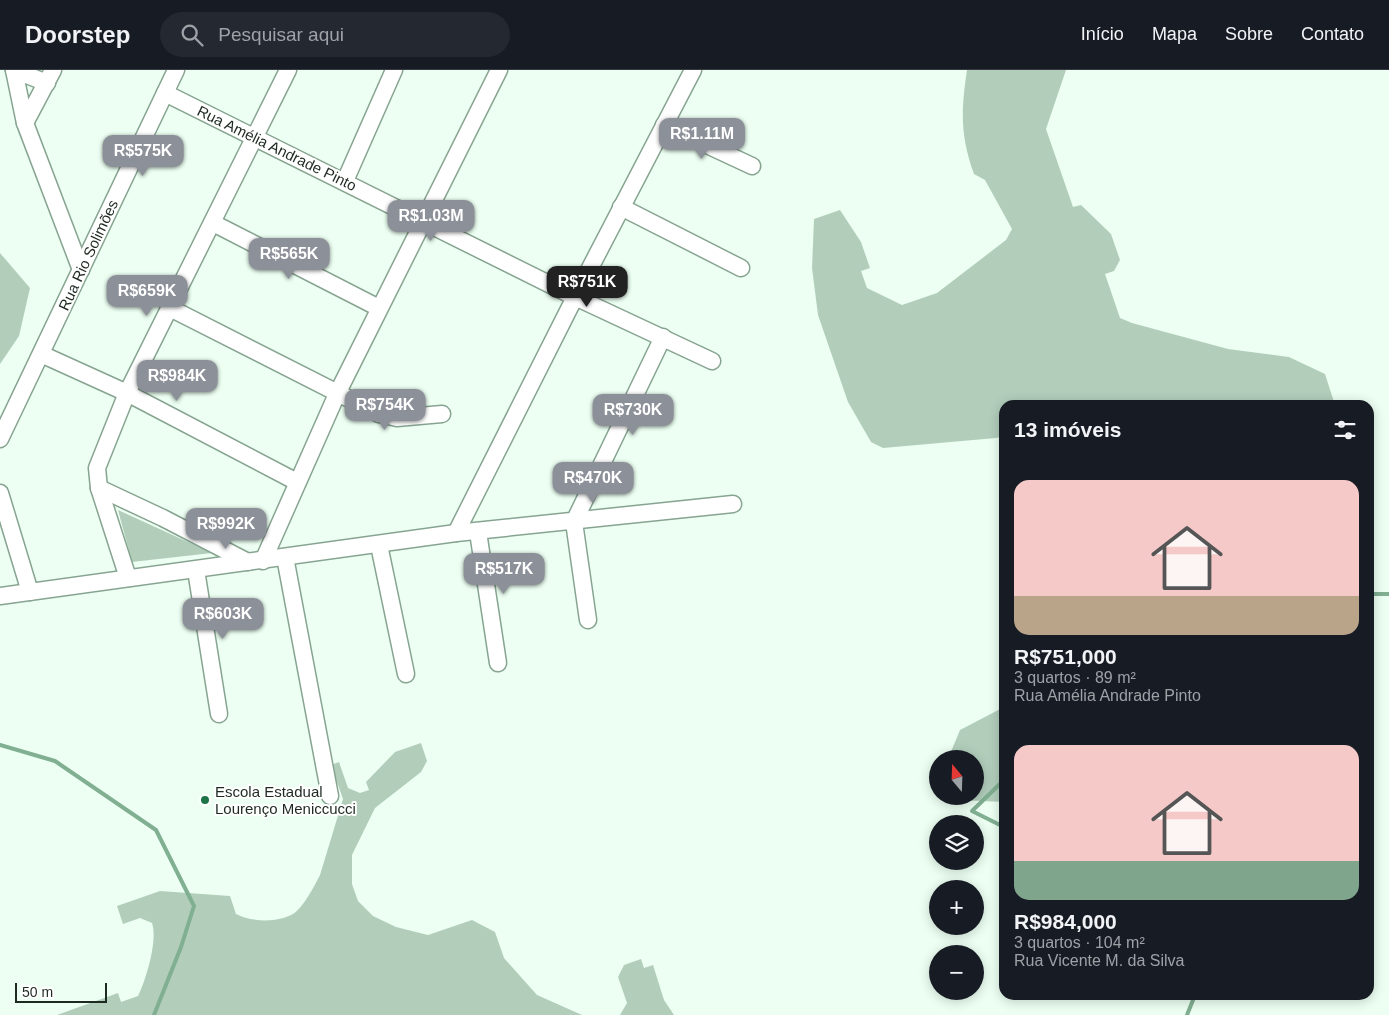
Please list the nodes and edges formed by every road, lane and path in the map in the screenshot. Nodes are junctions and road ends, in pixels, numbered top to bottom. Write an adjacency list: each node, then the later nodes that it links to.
1 (14, 70): 7 (street); 9 (street)
2 (176, 70): 8 (street, Rua Rio Solimões)
3 (288, 70): 11 (street)
4 (394, 70): 13 (street)
5 (499, 70): 15 (street)
6 (693, 70): 10 (street)
7 (50, 76): 9 (street)
8 (165, 93): 11 (street, Rua Amélia Andrade Pinto); 18 (street, Rua Rio Solimões)
9 (25, 123): 18 (street)
10 (664, 125): 12 (street); 14 (street)
11 (254, 139): 13 (street, Rua Amélia Andrade Pinto); 16 (street)
12 (752, 166)
13 (345, 182): 15 (street, Rua Amélia Andrade Pinto)
14 (621, 208): 17 (street); 19 (street)
15 (424, 220): 19 (street, Rua Amélia Andrade Pinto); 21 (street)
16 (212, 223): 20 (street); 21 (street)
17 (741, 268)
18 (81, 270): 23 (street, Rua Rio Solimões)
19 (575, 296): 22 (street, Rua Amélia Andrade Pinto); 35 (street)
20 (170, 308): 25 (street); 26 (street)
21 (379, 308): 26 (street)
22 (663, 337): 24 (street, Rua Amélia Andrade Pinto); 33 (street)
23 (41, 354): 25 (street); 28 (street, Rua Rio Solimões)
24 (712, 361)
25 (127, 393): 29 (street); 30 (street)
26 (337, 394): 27 (street); 29 (street)
27 (442, 414)
28 (0, 439)
29 (297, 482): 38 (street)
30 (100, 488): 38 (street); 40 (street)
31 (0, 494): 41 (street)
32 (733, 504): 33 (street)
33 (574, 522): 34 (street); 43 (street)
34 (478, 532): 35 (street); 44 (street)
35 (456, 533): 36 (street)
36 (379, 545): 37 (street); 45 (street)
37 (285, 557): 38 (street); 47 (street)
38 (255, 562): 39 (street)
39 (196, 570): 40 (street); 46 (street)
40 (128, 578): 41 (street)
41 (30, 592): 42 (street)
42 (0, 596)
43 (588, 620)
44 (498, 663)
45 (406, 674)
46 (219, 714)
47 (330, 796)

